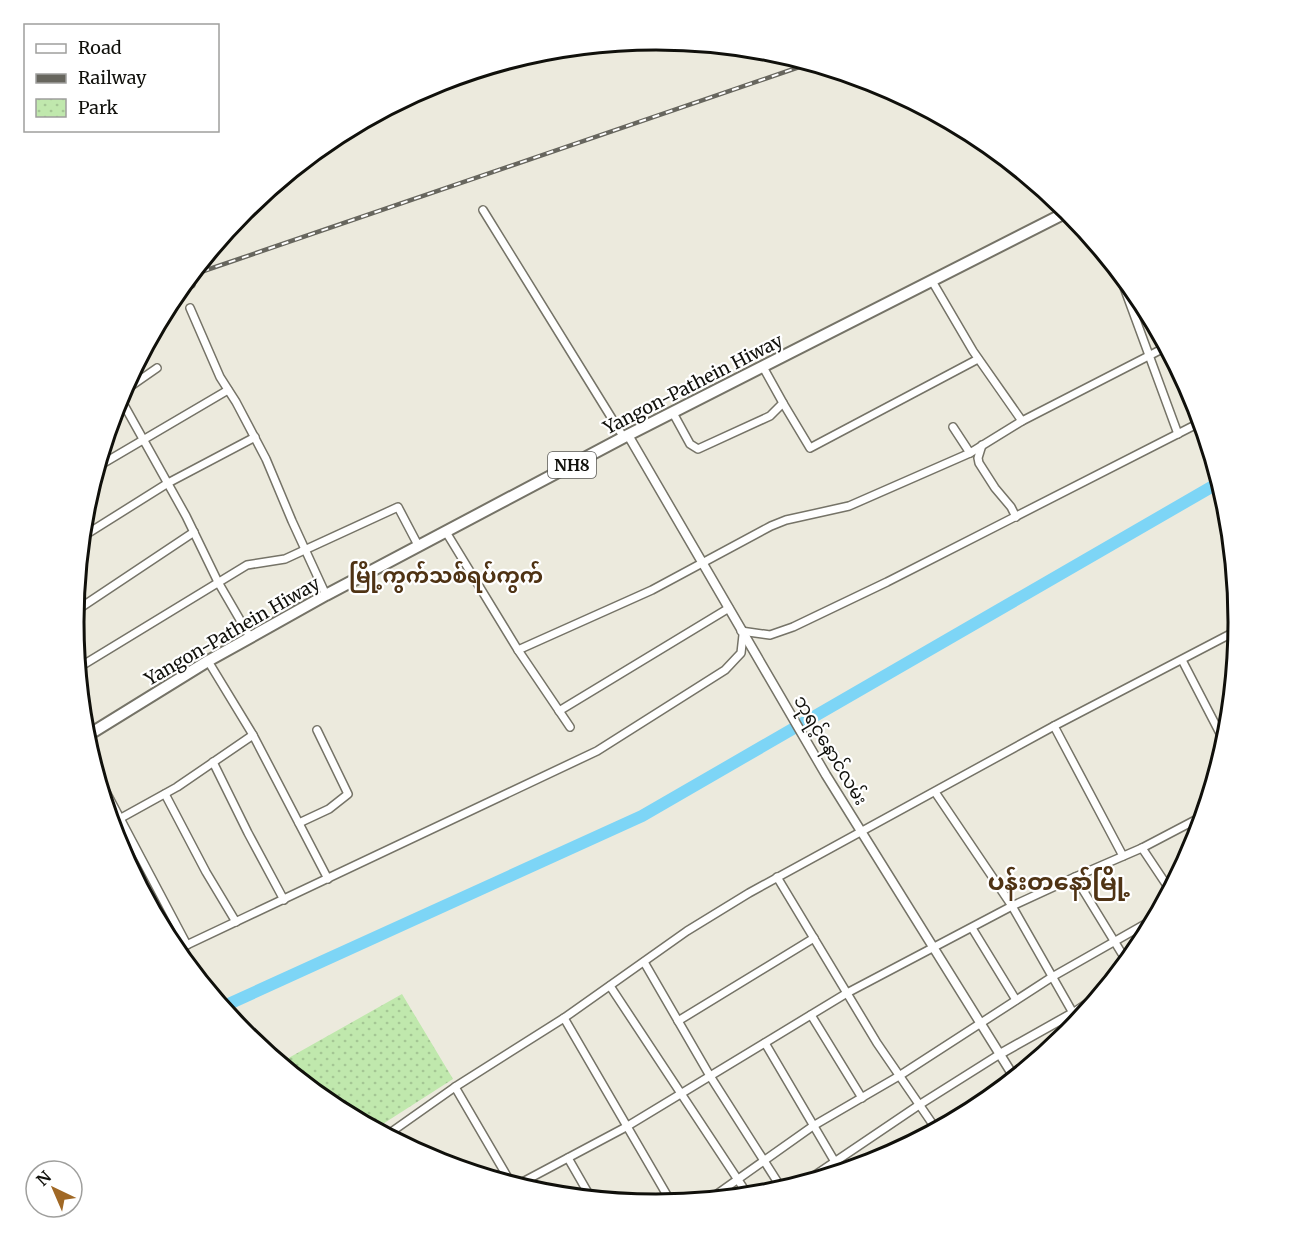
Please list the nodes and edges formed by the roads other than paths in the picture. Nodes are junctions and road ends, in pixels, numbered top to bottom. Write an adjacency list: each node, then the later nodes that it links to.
1 (483, 210): 20 (street)
2 (1059, 216): 3 (highway, Yangon-Pathein Hiway / NH8)
3 (932, 281): 8 (street); 9 (highway, Yangon-Pathein Hiway / NH8)
4 (1128, 299): 7 (street)
5 (190, 309): 12 (street)
6 (1159, 351): 7 (street)
7 (1149, 355): 16 (street); 19 (street)
8 (978, 359): 13 (street); 16 (street)
9 (763, 367): 13 (street); 15 (highway, Yangon-Pathein Hiway / NH8)
10 (157, 368): 11 (street)
11 (137, 383)
12 (228, 390): 21 (street); 22 (street)
13 (783, 403): 15 (street)
14 (126, 407): 22 (street)
15 (673, 413): 20 (highway, Yangon-Pathein Hiway / NH8)
16 (1022, 421): 23 (street)
17 (1193, 426): 19 (street)
18 (953, 427): 24 (street)
19 (1178, 434): 27 (street)
20 (626, 436): 30 (highway, Yangon-Pathein Hiway / NH8); 33 (street, ဘုရင့်နောင်လမ်း)
21 (255, 437): 26 (street); 32 (street)
22 (143, 439): 25 (street); 26 (street)
23 (982, 445): 24 (street); 27 (street)
24 (970, 453): 33 (street)
25 (107, 461)
26 (168, 483): 28 (street); 29 (street)
27 (1016, 518): 38 (street)
28 (92, 531)
29 (194, 532): 34 (street); 36 (street)
30 (446, 532): 31 (highway, Yangon-Pathein Hiway / NH8); 41 (street)
31 (419, 547): 32 (street); 35 (highway, Yangon-Pathein Hiway / NH8)
32 (305, 550): 34 (street); 35 (street)
33 (703, 562): 37 (street, ဘုရင့်နောင်လမ်း); 41 (street)
34 (218, 582): 40 (street); 44 (street)
35 (326, 595): 40 (highway, Yangon-Pathein Hiway / NH8)
36 (84, 605)
37 (729, 608): 38 (street, ဘုရင့်နောင်လမ်း); 45 (street)
38 (743, 634): 59 (street, ဘုရင့်နောင်လမ်း); 64 (street)
39 (1228, 636): 42 (street)
40 (249, 637): 43 (highway, Yangon-Pathein Hiway / NH8)
41 (518, 650): 45 (street)
42 (1182, 660): 46 (street); 48 (street)
43 (208, 661): 49 (highway, Yangon-Pathein Hiway / NH8); 51 (street)
44 (85, 663)
45 (559, 711): 47 (street)
46 (1054, 726): 53 (street); 61 (street)
47 (570, 727)
48 (1218, 728)
49 (95, 730)
50 (317, 730): 58 (street)
51 (253, 735): 52 (street); 58 (street)
52 (213, 762): 54 (street); 66 (street)
53 (935, 792): 59 (street); 67 (street)
54 (165, 794): 56 (street); 68 (street)
55 (115, 806): 56 (street)
56 (121, 818): 73 (street)
57 (1191, 822): 60 (street)
58 (299, 823): 64 (street)
59 (861, 832): 62 (street); 74 (street, ဘုရင့်နောင်လမ်း)
60 (1142, 848): 61 (street); 65 (street)
61 (1123, 856): 63 (street)
62 (777, 877): 71 (street); 76 (street)
63 (1075, 877): 67 (street); 72 (street)
64 (328, 879): 66 (street)
65 (1165, 882)
66 (284, 900): 68 (street)
67 (1012, 906): 70 (street); 77 (street)
68 (236, 922): 73 (street)
69 (1139, 927): 72 (street)
70 (972, 928): 74 (street); 80 (street)
71 (814, 938): 79 (street); 84 (street)
72 (1115, 941): 75 (street); 77 (street)
73 (187, 945)
74 (935, 948): 79 (street); 85 (street, ဘုရင့်နောင်လမ်း)
75 (1122, 953)
76 (644, 962): 78 (street); 84 (street)
77 (1052, 976): 80 (street); 81 (street)
78 (610, 986): 83 (street); 93 (street)
79 (847, 993): 82 (street); 91 (street)
80 (1016, 1000): 85 (street)
81 (1073, 1013)
82 (811, 1015): 87 (street); 94 (street)
83 (564, 1018): 92 (street); 97 (street)
84 (678, 1021): 90 (street)
85 (980, 1023): 88 (street, ဘုရင့်နောင်လမ်း); 91 (street)
86 (1063, 1023): 88 (street)
87 (765, 1043): 90 (street); 98 (street)
88 (1000, 1054): 89 (street, ဘုရင့်နောင်လမ်း); 95 (street)
89 (1010, 1070)
90 (710, 1076): 93 (street); 101 (street)
91 (899, 1076): 94 (street); 95 (street)
92 (454, 1087): 99 (street); 104 (street)
93 (681, 1094): 97 (street); 106 (street)
94 (862, 1098): 98 (street)
95 (919, 1105): 96 (street); 102 (street)
96 (932, 1123)
97 (626, 1126): 100 (street); 111 (street)
98 (813, 1126): 101 (street); 102 (street)
99 (394, 1130)
100 (568, 1158): 105 (street); 109 (street)
101 (764, 1162): 106 (street); 107 (street)
102 (835, 1162): 103 (street)
103 (828, 1167)
104 (505, 1173)
105 (528, 1179)
106 (738, 1179): 108 (street); 110 (street)
107 (777, 1181)
108 (743, 1187)
109 (586, 1189)
110 (723, 1190)
111 (666, 1193)

